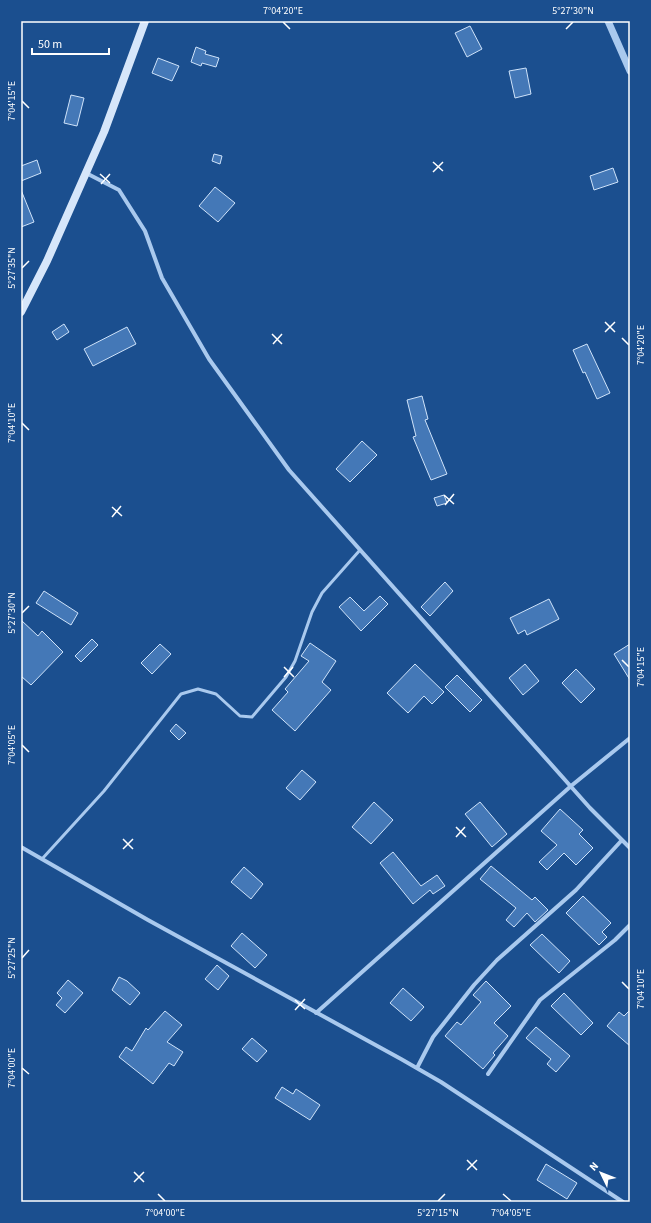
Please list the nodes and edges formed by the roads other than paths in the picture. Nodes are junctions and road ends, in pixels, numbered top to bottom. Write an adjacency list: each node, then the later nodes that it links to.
1 (145, 21): 4 (main road)
2 (608, 21): 3 (street)
3 (630, 70)
4 (86, 173): 5 (main road); 6 (street)
5 (21, 312)
6 (360, 550): 8 (street); 12 (lane)
7 (630, 738): 8 (street)
8 (570, 786): 9 (street); 14 (street)
9 (622, 840): 11 (street); 15 (street)
10 (21, 847): 12 (street)
11 (630, 848)
12 (42, 859): 14 (street)
13 (630, 925): 16 (street)
14 (316, 1013): 15 (street)
15 (417, 1068): 17 (street)
16 (488, 1074)
17 (623, 1202)

